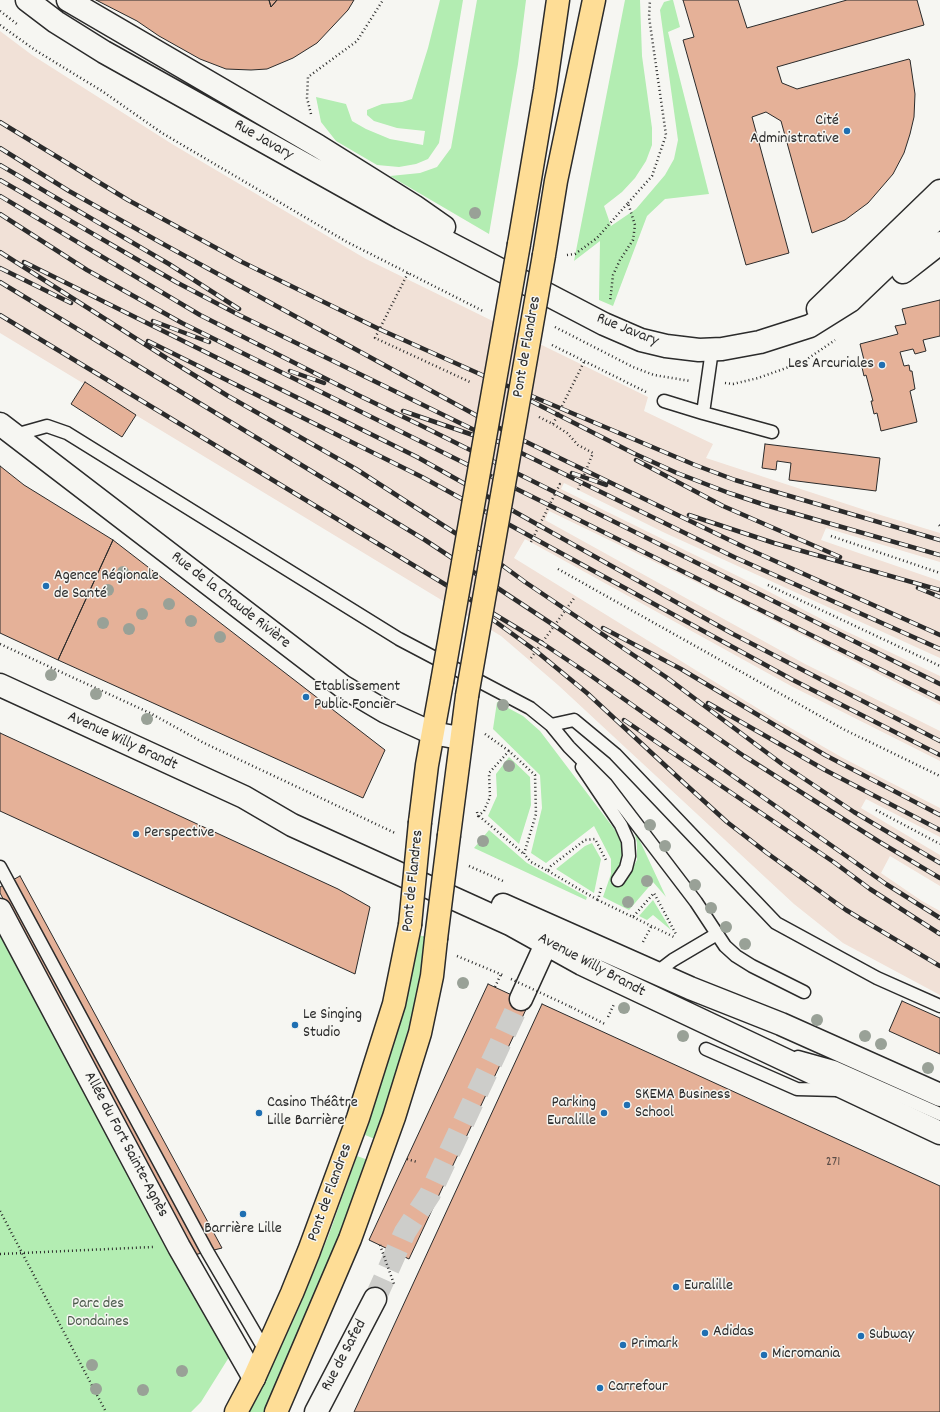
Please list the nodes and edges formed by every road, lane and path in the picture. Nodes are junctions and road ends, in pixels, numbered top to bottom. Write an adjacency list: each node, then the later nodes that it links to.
1 (27, 0): 14 (street, Rue Javary)
2 (68, 0): 14 (street, Rue Javary)
3 (383, 0): 8 (path)
4 (558, 0): 40 (main road, Pont de Flandres, bridge)
5 (594, 0): 13 (main road, Pont de Flandres)
6 (650, 0): 10 (path)
7 (0, 25): 16 (path)
8 (307, 98)
9 (940, 191): 19 (street, Rue Javary)
10 (628, 204): 13 (path); 18 (path)
11 (940, 215): 19 (street, Rue Javary)
12 (940, 244): 15 (street)
13 (544, 255): 41 (main road, Pont de Flandres, bridge)
14 (505, 271): 18 (street, Rue Javary)
15 (903, 272)
16 (408, 273): 17 (path); 20 (path)
17 (485, 312)
18 (604, 324): 22 (street, Rue Javary)
19 (782, 335): 22 (street, Rue Javary)
20 (375, 338)
21 (548, 343): 23 (path)
22 (712, 350): 25 (lane)
23 (584, 361): 24 (path); 26 (path)
24 (664, 401): 25 (lane)
25 (703, 413): 28 (lane)
26 (553, 424)
27 (5, 429): 39 (lane); 40 (street, Rue de la Chaude Rivière)
28 (772, 432)
29 (562, 486): 31 (path)
30 (831, 536): 33 (path)
31 (531, 542)
32 (558, 569): 45 (path)
33 (940, 573)
34 (768, 585): 37 (path)
35 (576, 597): 36 (path)
36 (531, 658)
37 (940, 666)
38 (0, 685): 61 (street, Avenue Willy Brandt)
39 (551, 726): 43 (lane); 69 (lane)
40 (432, 733): 41 (street, Rue de la Chaude Rivière); 86 (main road, Pont de Flandres, bridge)
41 (460, 738): 90 (main road, Pont de Flandres, bridge)
42 (496, 740): 44 (path)
43 (569, 747): 54 (lane); 60 (lane)
44 (509, 751): 48 (path); 50 (path)
45 (940, 776)
46 (475, 809): 48 (path)
47 (876, 810): 49 (path)
48 (478, 816): 50 (path)
49 (940, 844)
50 (524, 854): 53 (path)
51 (0, 867): 86 (lane)
52 (606, 867): 53 (path)
53 (548, 871): 56 (path)
54 (618, 880)
55 (601, 887): 56 (path)
56 (598, 900): 58 (path)
57 (0, 910): 87 (street, Allée du Fort Sainte-Agnès)
58 (633, 917): 59 (path); 59 (path)
59 (651, 926): 62 (path)
60 (717, 934): 64 (lane); 67 (lane)
61 (550, 935): 64 (street, Avenue Willy Brandt); 68 (street); 71 (street, Avenue Willy Brandt)
62 (641, 946)
63 (457, 956): 65 (path)
64 (656, 973): 74 (street, Avenue Willy Brandt)
65 (501, 974): 66 (path); 70 (path, bridge)
66 (495, 987)
67 (804, 992)
68 (521, 999)
69 (940, 1006)
70 (605, 1024)
71 (744, 1041): 73 (street, Avenue Willy Brandt); 75 (lane)
72 (706, 1049): 73 (lane)
73 (847, 1091): 76 (street, Avenue Willy Brandt)
74 (940, 1095)
75 (940, 1114)
76 (940, 1133)
77 (407, 1159): 78 (path)
78 (417, 1162)
79 (0, 1211): 82 (path)
80 (380, 1245): 84 (path)
81 (128, 1248): 82 (path)
82 (22, 1253): 83 (path); 88 (path)
83 (0, 1254)
84 (396, 1289)
85 (375, 1299): 91 (street, Rue de Safed)
86 (266, 1352): 87 (main road, Pont de Flandres)
87 (254, 1378): 89 (main road, Pont de Flandres)
88 (106, 1412)
89 (236, 1412)
90 (276, 1412)
91 (316, 1412)

